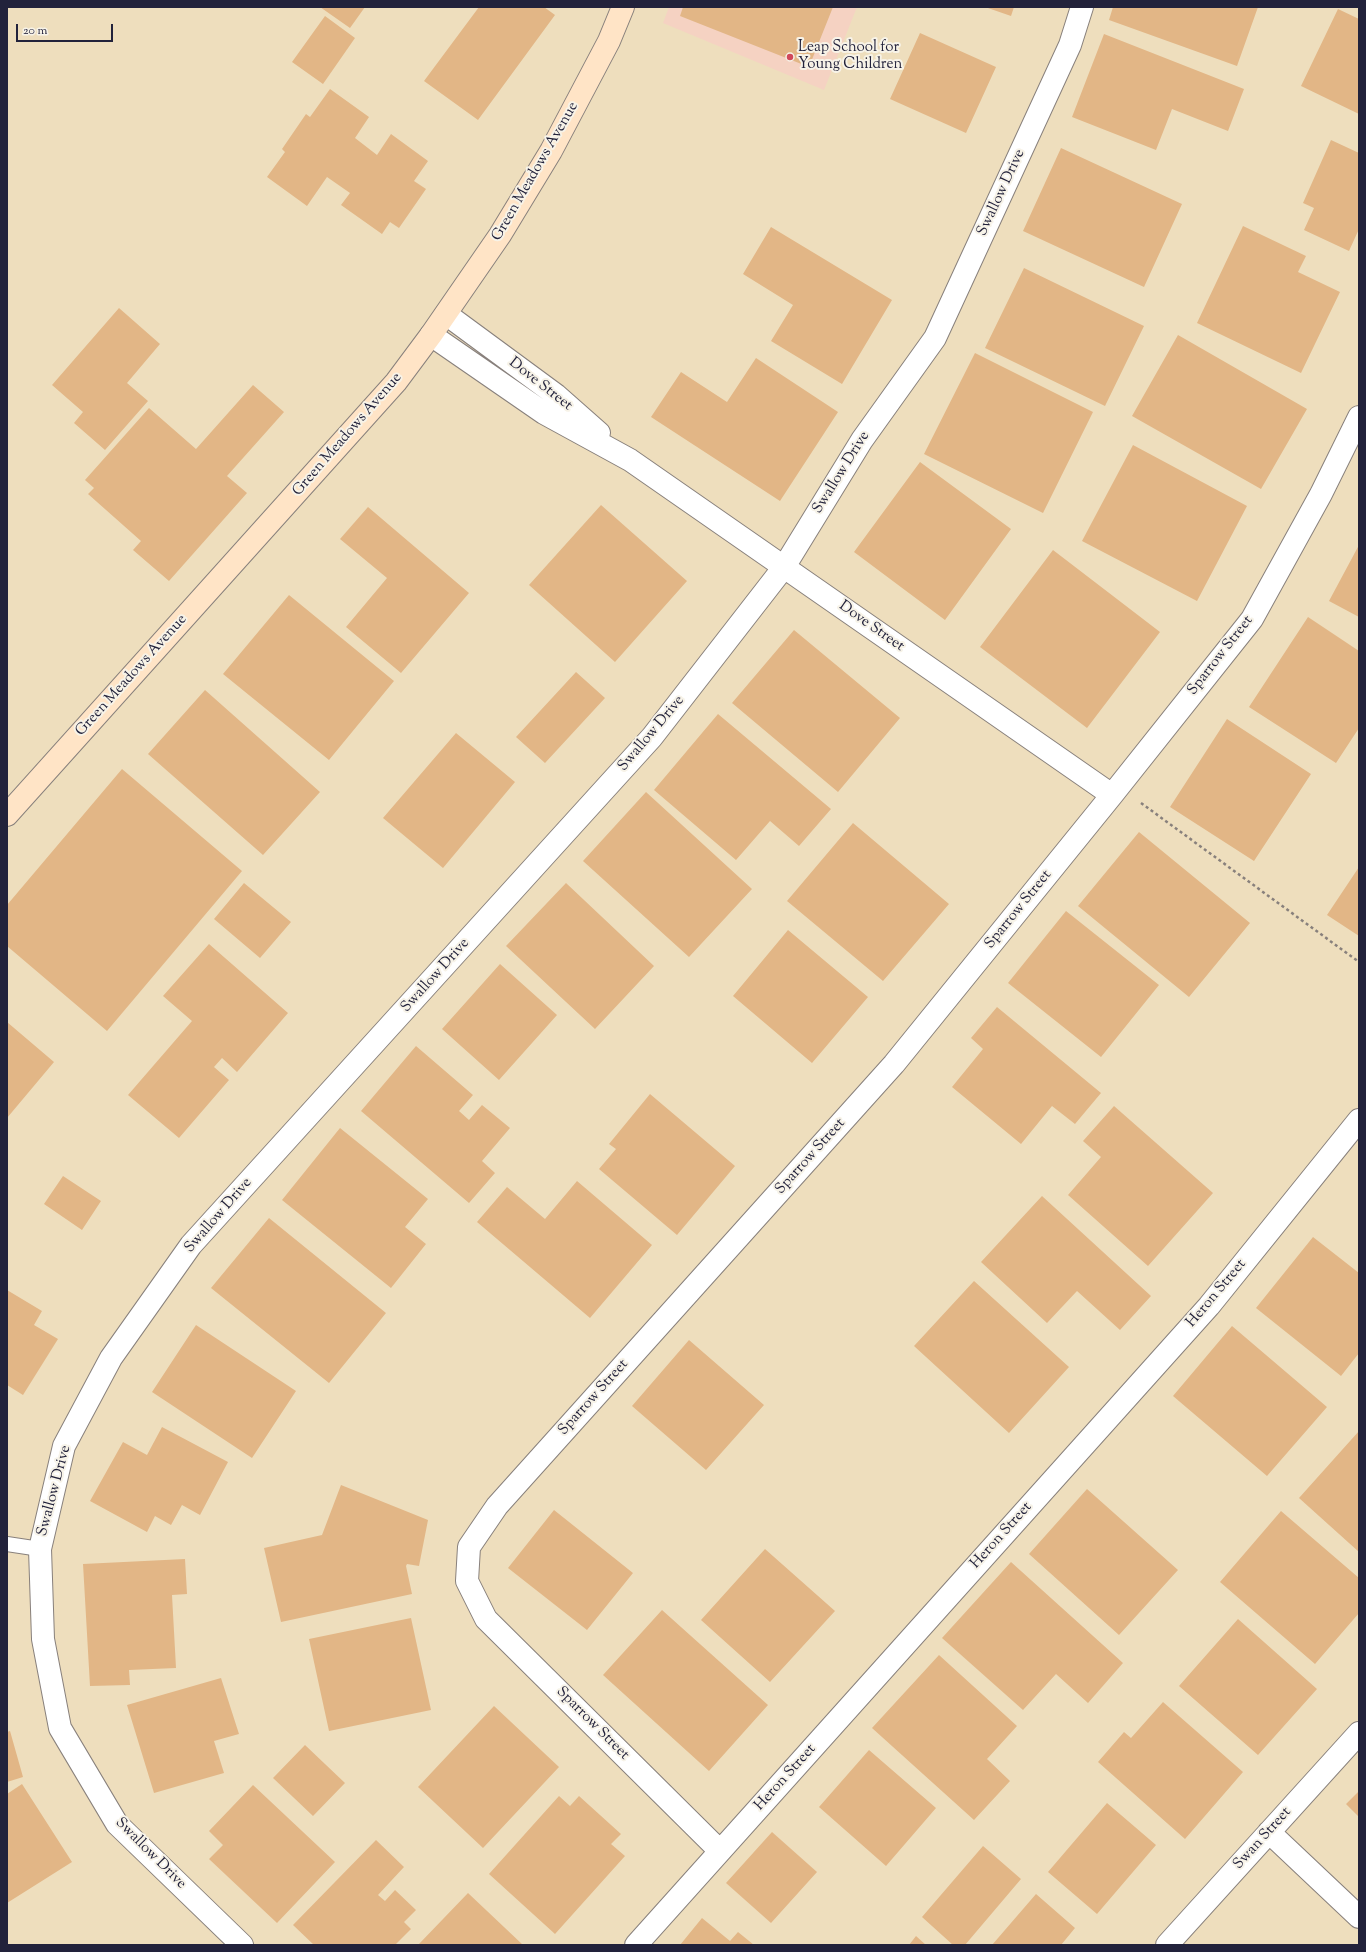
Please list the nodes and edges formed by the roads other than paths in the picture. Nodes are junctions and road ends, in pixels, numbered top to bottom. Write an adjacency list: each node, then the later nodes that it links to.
1 (623, 7): 3 (street, Green Meadows Avenue)
2 (1082, 7): 9 (street, Swallow Drive)
3 (446, 314): 4 (street, Green Meadows Avenue); 5 (street, Dove Street)
4 (432, 335): 6 (street, Dove Street); 11 (street, Green Meadows Avenue)
5 (517, 366): 6 (lane); 8 (street, Dove Street)
6 (504, 385): 8 (street, Dove Street)
7 (1359, 417): 10 (street, Sparrow Street)
8 (630, 460): 9 (street, Dove Street)
9 (784, 566): 10 (street, Dove Street); 14 (street, Swallow Drive)
10 (1112, 795): 17 (street, Sparrow Street)
11 (7, 815)
12 (1359, 1120): 17 (street, Heron Street)
13 (7, 1544): 14 (lane)
14 (40, 1549): 19 (street, Swallow Drive)
15 (1359, 1733): 16 (street, Swan Street)
16 (1269, 1832): 18 (street); 21 (street, Swan Street)
17 (720, 1851): 20 (street, Heron Street)
18 (1359, 1917)
19 (242, 1945)
20 (636, 1945)
21 (1167, 1945)

